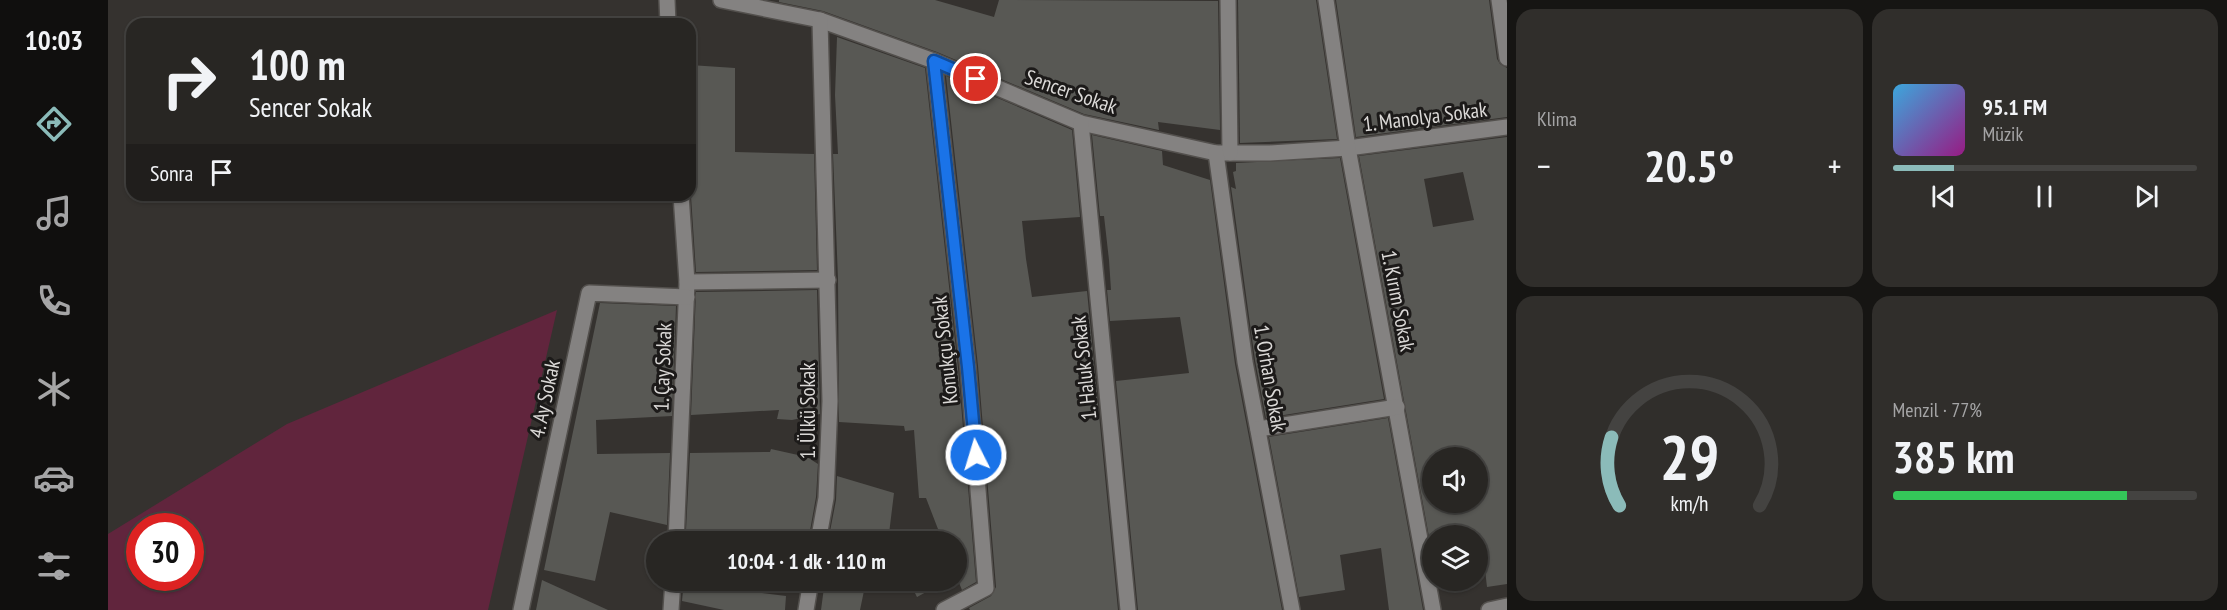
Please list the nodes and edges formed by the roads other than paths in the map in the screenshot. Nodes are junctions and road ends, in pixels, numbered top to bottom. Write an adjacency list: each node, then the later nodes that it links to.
1 (667, 0): 6 (street)
2 (721, 0): 7 (street, Sencer Sokak)
3 (1228, 0): 13 (street, 1. Orhan Sokak)
4 (1326, 0): 12 (street, 1. Kırım Sokak)
5 (1499, 0): 8 (street)
6 (668, 18)
7 (820, 20): 9 (street, Sencer Sokak); 15 (street, 1. Ülkü Sokak)
8 (1507, 58)
9 (934, 61): 10 (street, Sencer Sokak); 27 (street, Konukçu Sokak)
10 (1081, 123): 13 (street, Sencer Sokak); 28 (street, 1. Haluk Sokak)
11 (1507, 127): 12 (street, 1. Manolya Sokak)
12 (1348, 148): 13 (street, Sencer Sokak); 17 (street, 1. Kırım Sokak)
13 (1223, 153): 18 (street, 1. Orhan Sokak)
14 (681, 201): 16 (street, 1. Çay Sokak)
15 (828, 280): 16 (street); 20 (street, 1. Ülkü Sokak)
16 (687, 290): 19 (street, 1. Çay Sokak); 24 (street, 4. Ay Sokak)
17 (1397, 407): 18 (street); 30 (street, 1. Kırım Sokak)
18 (1258, 429): 29 (street, 1. Orhan Sokak)
19 (676, 531)
20 (820, 531)
21 (673, 591): 25 (street)
22 (809, 591): 26 (street)
23 (1507, 606): 31 (street)
24 (521, 610)
25 (671, 610)
26 (806, 610)
27 (944, 610)
28 (1128, 610)
29 (1292, 610)
30 (1433, 610)
31 (1489, 610)

